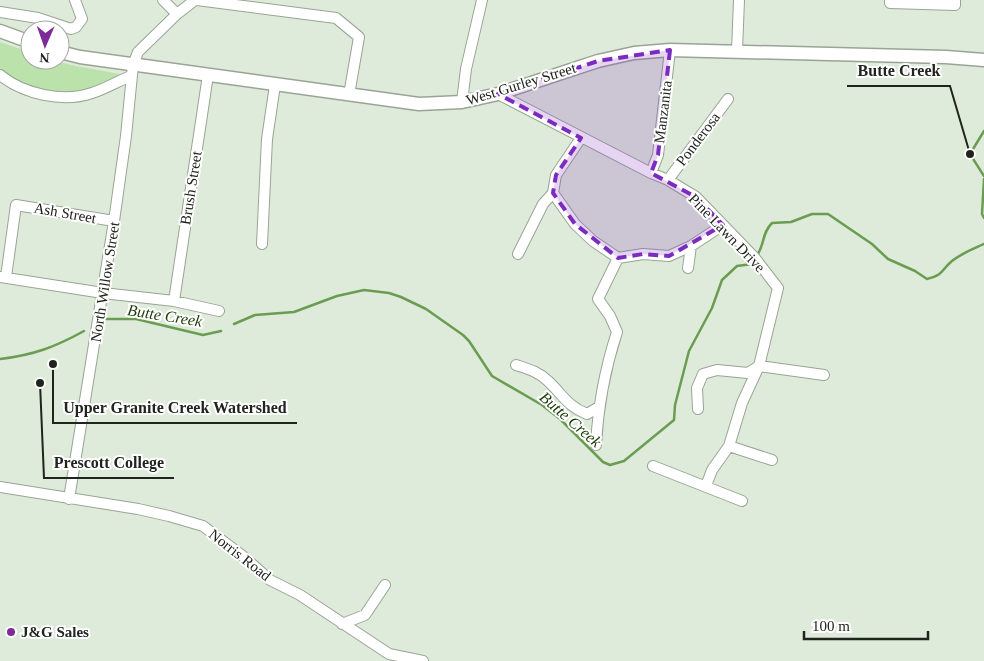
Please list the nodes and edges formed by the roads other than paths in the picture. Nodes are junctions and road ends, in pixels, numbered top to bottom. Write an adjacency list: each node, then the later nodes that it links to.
1 (75, 0): 8 (street)
2 (163, 0): 9 (street)
3 (196, 0): 9 (street); 21 (street)
4 (482, 0): 23 (street)
5 (739, 0): 13 (street)
6 (890, 0): 7 (street)
7 (955, 0)
8 (0, 12)
9 (177, 14): 16 (street)
10 (0, 31): 11 (main road)
11 (20, 38)
12 (670, 50): 13 (main road, West Gurley Street); 20 (main road, West Gurley Street); 25 (street, Manzanita)
13 (737, 51): 15 (main road, West Gurley Street)
14 (70, 54): 16 (main road, West Gurley Street)
15 (984, 60)
16 (132, 70): 17 (street); 18 (main road, West Gurley Street); 28 (street, North Willow Street)
17 (0, 75)
18 (208, 75): 19 (main road, West Gurley Street); 37 (street, Brush Street)
19 (275, 84): 21 (main road, West Gurley Street); 30 (street)
20 (498, 94): 23 (main road, West Gurley Street); 24 (street, Pine Lawn Drive)
21 (349, 95): 23 (main road, West Gurley Street)
22 (728, 99): 26 (street, Ponderosa)
23 (462, 102)
24 (580, 138): 25 (street, Pine Lawn Drive); 27 (street)
25 (650, 173): 26 (street, Pine Lawn Drive)
26 (668, 180): 29 (street, Pine Lawn Drive)
27 (553, 193): 32 (street); 33 (street)
28 (114, 221): 35 (street, Ash Street); 36 (street, North Willow Street)
29 (723, 224): 31 (street); 40 (street, Pine Lawn Drive)
30 (262, 244)
31 (690, 246): 33 (street); 34 (street)
32 (518, 254)
33 (618, 258): 42 (street)
34 (688, 268)
35 (3, 277): 36 (street)
36 (103, 293): 37 (street); 50 (street, North Willow Street)
37 (174, 301): 38 (street)
38 (219, 311)
39 (516, 365): 42 (street)
40 (759, 366): 41 (street); 43 (street); 45 (street, Pine Lawn Drive)
41 (824, 375)
42 (598, 407): 44 (street)
43 (698, 409)
44 (596, 445)
45 (729, 446): 46 (street); 48 (street, Pine Lawn Drive)
46 (772, 460)
47 (653, 466): 48 (street)
48 (706, 486): 51 (street)
49 (0, 487): 50 (street, Norris Road)
50 (69, 499): 53 (street, Norris Road)
51 (742, 502)
52 (385, 585): 53 (street)
53 (342, 624): 54 (street, Norris Road)
54 (423, 661)

